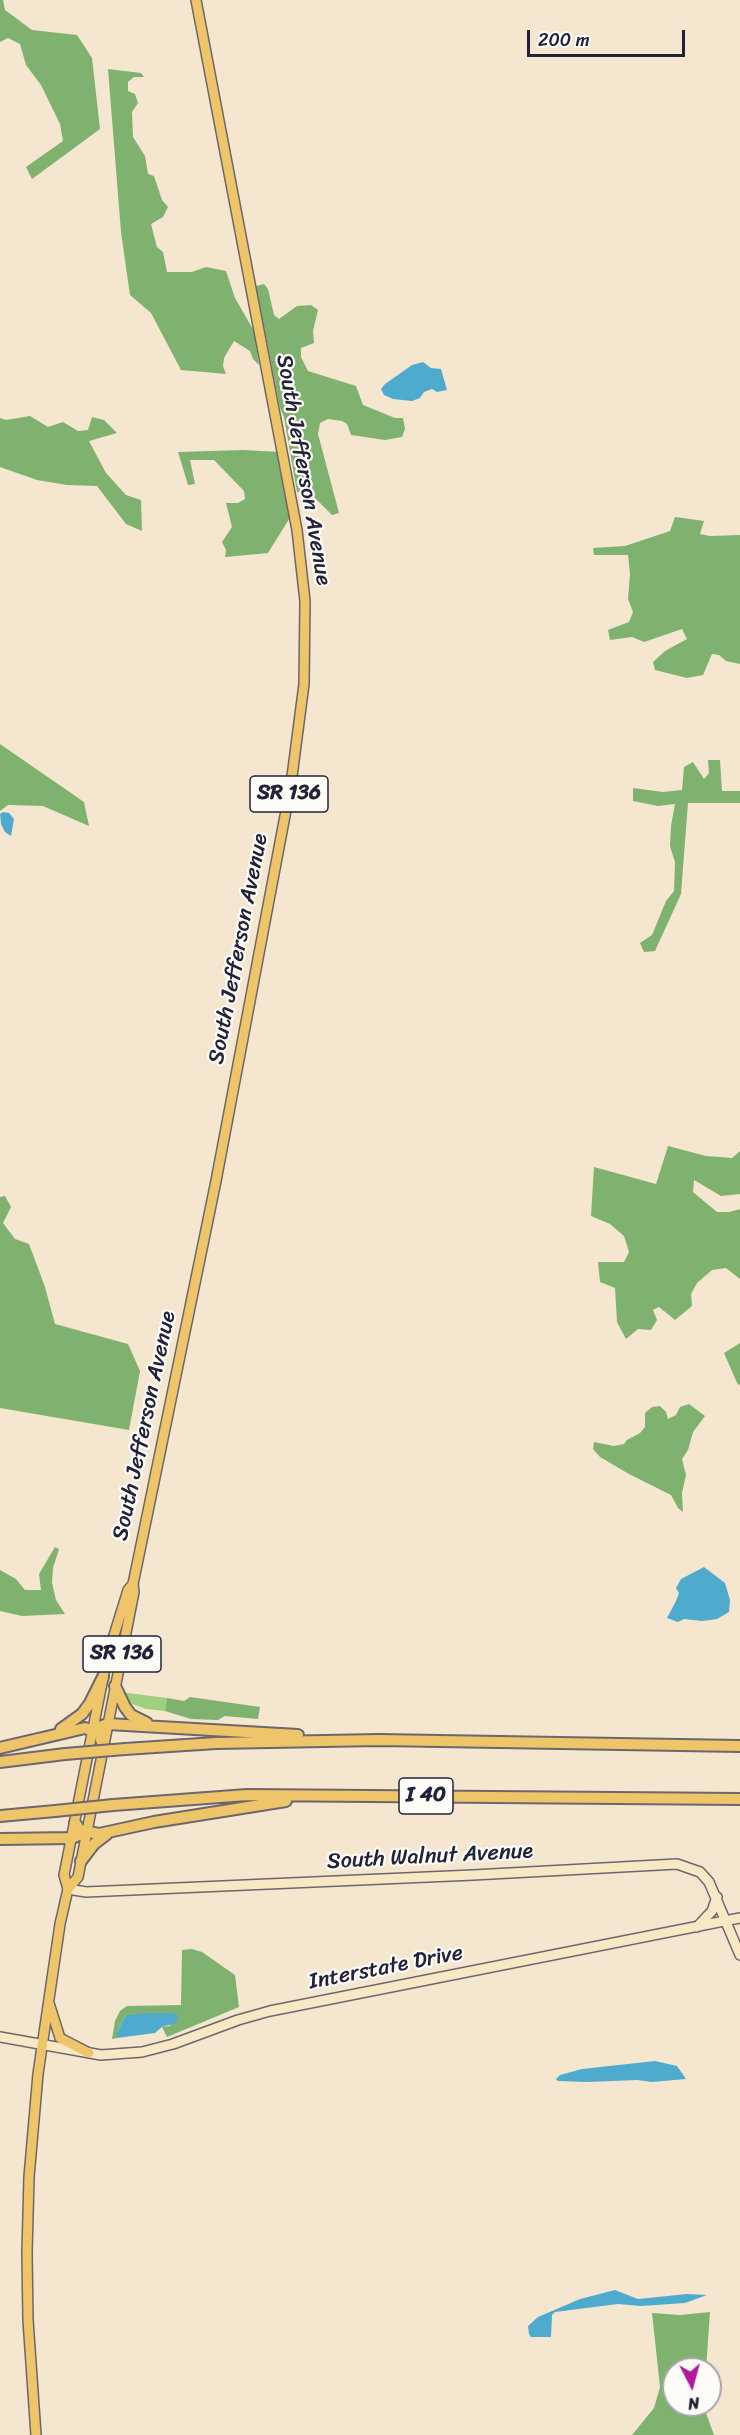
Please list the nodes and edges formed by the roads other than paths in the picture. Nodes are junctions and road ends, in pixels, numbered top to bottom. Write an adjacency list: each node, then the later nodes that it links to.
1 (196, 0): 2 (main road, South Jefferson Avenue / SR 136)
2 (133, 1584): 3 (main road, South Jefferson Avenue / SR 136); 4 (main road, South Jefferson Avenue / SR 136)
3 (103, 1677): 7 (main road, South Jefferson Avenue / SR 136); 8 (highway)
4 (115, 1686): 5 (main road, South Jefferson Avenue / SR 136); 6 (highway)
5 (108, 1724): 6 (highway); 7 (highway); 10 (main road, South Jefferson Avenue / SR 136)
6 (168, 1726): 9 (highway)
7 (93, 1729): 8 (highway); 10 (highway); 17 (main road, South Jefferson Avenue / SR 136)
8 (35, 1739): 12 (highway)
9 (379, 1740): 11 (highway); 13 (highway, bridge)
10 (103, 1746): 19 (main road, South Jefferson Avenue / SR 136)
11 (740, 1746)
12 (0, 1748)
13 (0, 1762)
14 (345, 1794): 15 (highway, I 40); 16 (highway, I 40, bridge); 18 (highway)
15 (740, 1799)
16 (0, 1816)
17 (75, 1823): 19 (highway); 20 (main road, South Jefferson Avenue / SR 136)
18 (112, 1831): 19 (highway); 22 (highway)
19 (86, 1832): 20 (highway); 22 (main road, South Jefferson Avenue / SR 136)
20 (72, 1838): 21 (highway); 23 (main road, South Jefferson Avenue / SR 136)
21 (0, 1839)
22 (81, 1861): 23 (main road, South Jefferson Avenue / SR 136)
23 (68, 1889): 24 (main road, South Walnut Avenue); 30 (main road, South Jefferson Avenue / SR 136)
24 (717, 1897): 26 (main road, South Walnut Avenue); 27 (main road)
25 (740, 1918): 26 (main road, Interstate Drive)
26 (725, 1922): 27 (main road, Interstate Drive); 29 (main road, South Walnut Avenue)
27 (697, 1927): 33 (main road, Interstate Drive)
28 (740, 1930): 29 (main road)
29 (739, 1952)
30 (48, 2001): 32 (main road, South Jefferson Avenue / SR 136); 33 (main road)
31 (0, 2037): 32 (main road, Interstate Drive)
32 (42, 2044): 33 (main road, Interstate Drive); 34 (main road, South Jefferson Avenue / SR 136)
33 (88, 2053)
34 (36, 2435)

